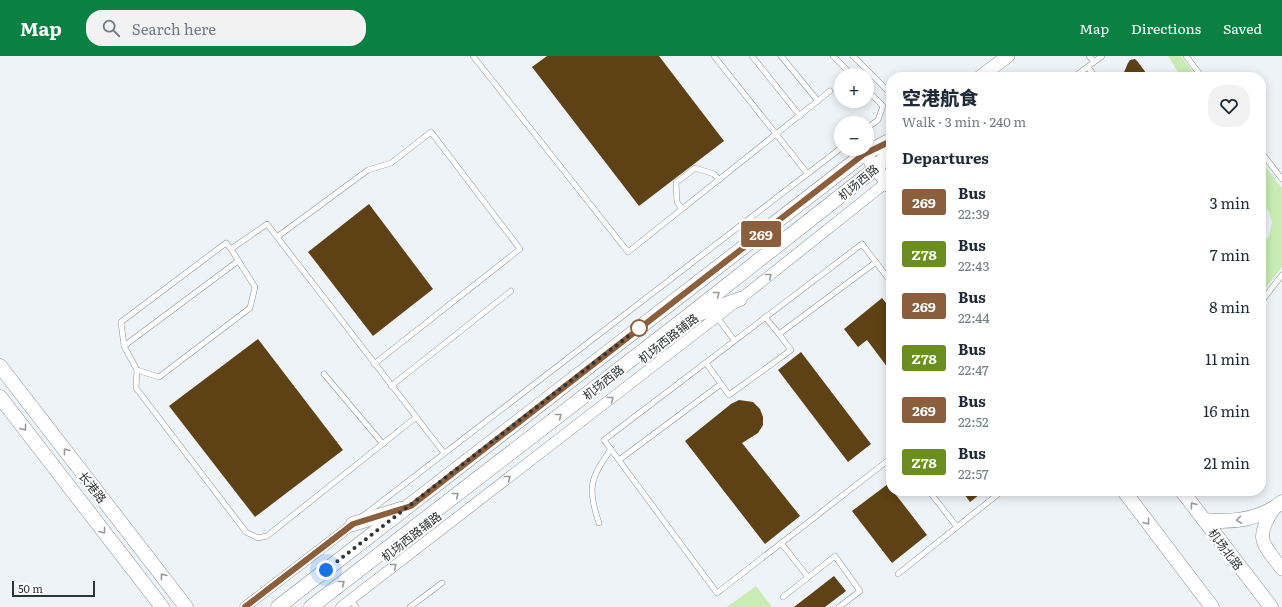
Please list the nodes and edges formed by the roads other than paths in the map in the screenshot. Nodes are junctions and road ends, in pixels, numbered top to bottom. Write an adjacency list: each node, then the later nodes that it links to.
1 (472, 56): 38 (lane)
2 (714, 56): 24 (lane)
3 (752, 56): 22 (lane)
4 (781, 56): 21 (lane)
5 (833, 56): 13 (lane)
6 (853, 56): 18 (lane)
7 (1008, 56): 14 (street)
8 (1089, 56): 11 (lane)
9 (1102, 56): 11 (lane)
10 (1186, 56): 17 (lane)
11 (1094, 62): 12 (lane)
12 (1088, 67): 15 (lane); 16 (lane)
13 (845, 68)
14 (987, 72)
15 (1081, 72)
16 (1092, 72)
17 (1198, 72)
18 (886, 89)
19 (830, 91): 21 (lane)
20 (874, 97): 23 (lane)
21 (818, 101): 22 (lane)
22 (800, 116): 24 (lane)
23 (874, 123)
24 (776, 136): 33 (lane); 36 (lane)
25 (886, 143): 26 (main road, 机场西路)
26 (874, 149)
27 (834, 153): 33 (lane)
28 (861, 156): 72 (main road, 机场西路)
29 (866, 156): 32 (main road)
30 (886, 157): 32 (main road, 机场西路)
31 (1266, 158): 35 (lane)
32 (876, 168): 34 (main road); 50 (main road, 机场西路, one-way to 32)
33 (807, 174): 65 (lane)
34 (886, 177)
35 (1282, 179)
36 (719, 180): 38 (lane); 38 (lane)
37 (886, 184): 47 (street, 机场西路辅路, one-way to 37)
38 (682, 209)
39 (277, 237): 40 (lane); 55 (lane); 55 (lane)
40 (231, 249): 41 (lane); 53 (lane)
41 (238, 261): 53 (lane); 57 (lane)
42 (876, 262): 43 (lane); 49 (lane); 51 (lane)
43 (886, 275)
44 (1282, 275): 46 (lane)
45 (511, 291): 60 (lane)
46 (1266, 296)
47 (740, 299): 48 (street, 机场西路辅路); 50 (main road)
48 (717, 317): 52 (lane); 84 (street, 机场西路辅路, one-way to 48)
49 (765, 317): 51 (lane); 52 (lane)
50 (684, 319): 89 (main road, 机场西路, one-way to 50)
51 (779, 334): 59 (lane)
52 (734, 340): 54 (lane)
53 (124, 346): 57 (lane)
54 (706, 363): 59 (lane); 64 (lane)
55 (374, 364): 60 (lane)
56 (0, 366): 86 (main road, 长港路, one-way to 56)
57 (137, 370): 63 (lane)
58 (324, 374): 63 (lane)
59 (721, 384): 66 (lane)
60 (391, 386): 62 (lane)
61 (0, 397): 85 (main road, 长港路, one-way to 85)
62 (415, 418): 63 (lane); 65 (lane)
63 (383, 444)
64 (611, 449): 66 (lane); 75 (lane)
65 (444, 454): 76 (lane)
66 (619, 460): 78 (lane)
67 (886, 462): 78 (lane)
68 (933, 496): 77 (lane)
69 (996, 496): 77 (lane)
70 (1128, 496): 93 (main road, one-way to 93)
71 (1186, 496): 74 (main road, 机场北路, one-way to 71)
72 (411, 506): 76 (main road); 88 (main road, 机场西路)
73 (1277, 506): 74 (main road, one-way to 74); 79 (street)
74 (1204, 520): 94 (main road, 机场北路)
75 (599, 523)
76 (353, 524): 87 (street)
77 (957, 527): 80 (lane)
78 (781, 543): 81 (lane)
79 (1282, 569)
80 (898, 574)
81 (808, 577): 83 (lane); 92 (lane)
82 (442, 583): 91 (lane)
83 (783, 597)
84 (353, 603): 90 (street, 机场西路辅路)
85 (162, 607)
86 (186, 607)
87 (245, 607)
88 (278, 607)
89 (311, 607)
90 (341, 607)
91 (410, 607)
92 (839, 607)
93 (1212, 607)
94 (1271, 607)

